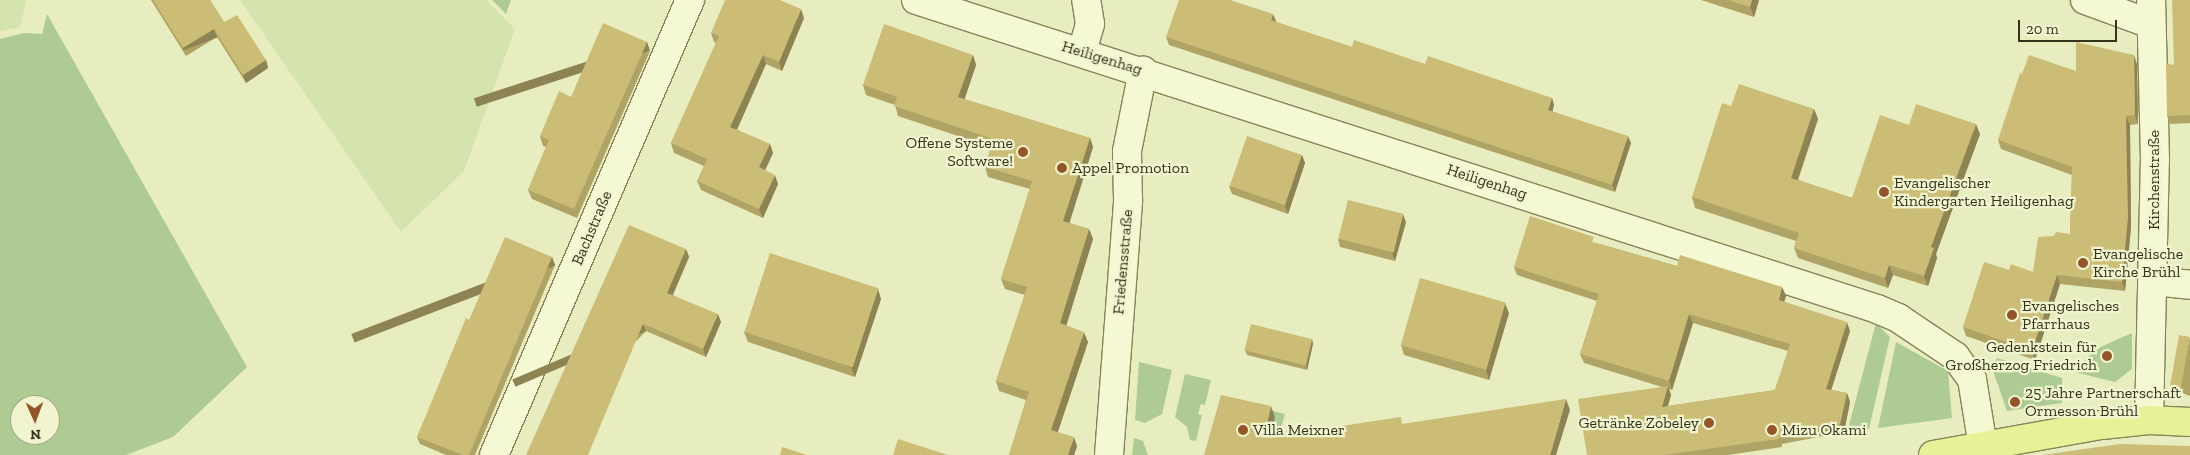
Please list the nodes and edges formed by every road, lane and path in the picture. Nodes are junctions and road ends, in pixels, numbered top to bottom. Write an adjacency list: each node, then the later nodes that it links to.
1 (690, 0): 13 (street, Bachstraße)
2 (916, 0): 6 (street, Heiligenhag)
3 (1086, 0): 6 (street)
4 (2085, 0): 5 (street)
5 (2151, 12): 8 (street, Kirchenstraße)
6 (1082, 52): 7 (street, Heiligenhag)
7 (1143, 70): 12 (street, Heiligenhag); 14 (street, Friedensstraße)
8 (2154, 281): 9 (street); 10 (street, Kirchenstraße)
9 (2190, 285)
10 (2149, 420): 11 (main road); 12 (main road)
11 (2190, 422)
12 (1983, 447): 15 (main road)
13 (494, 455)
14 (1108, 455)
15 (1935, 455)

